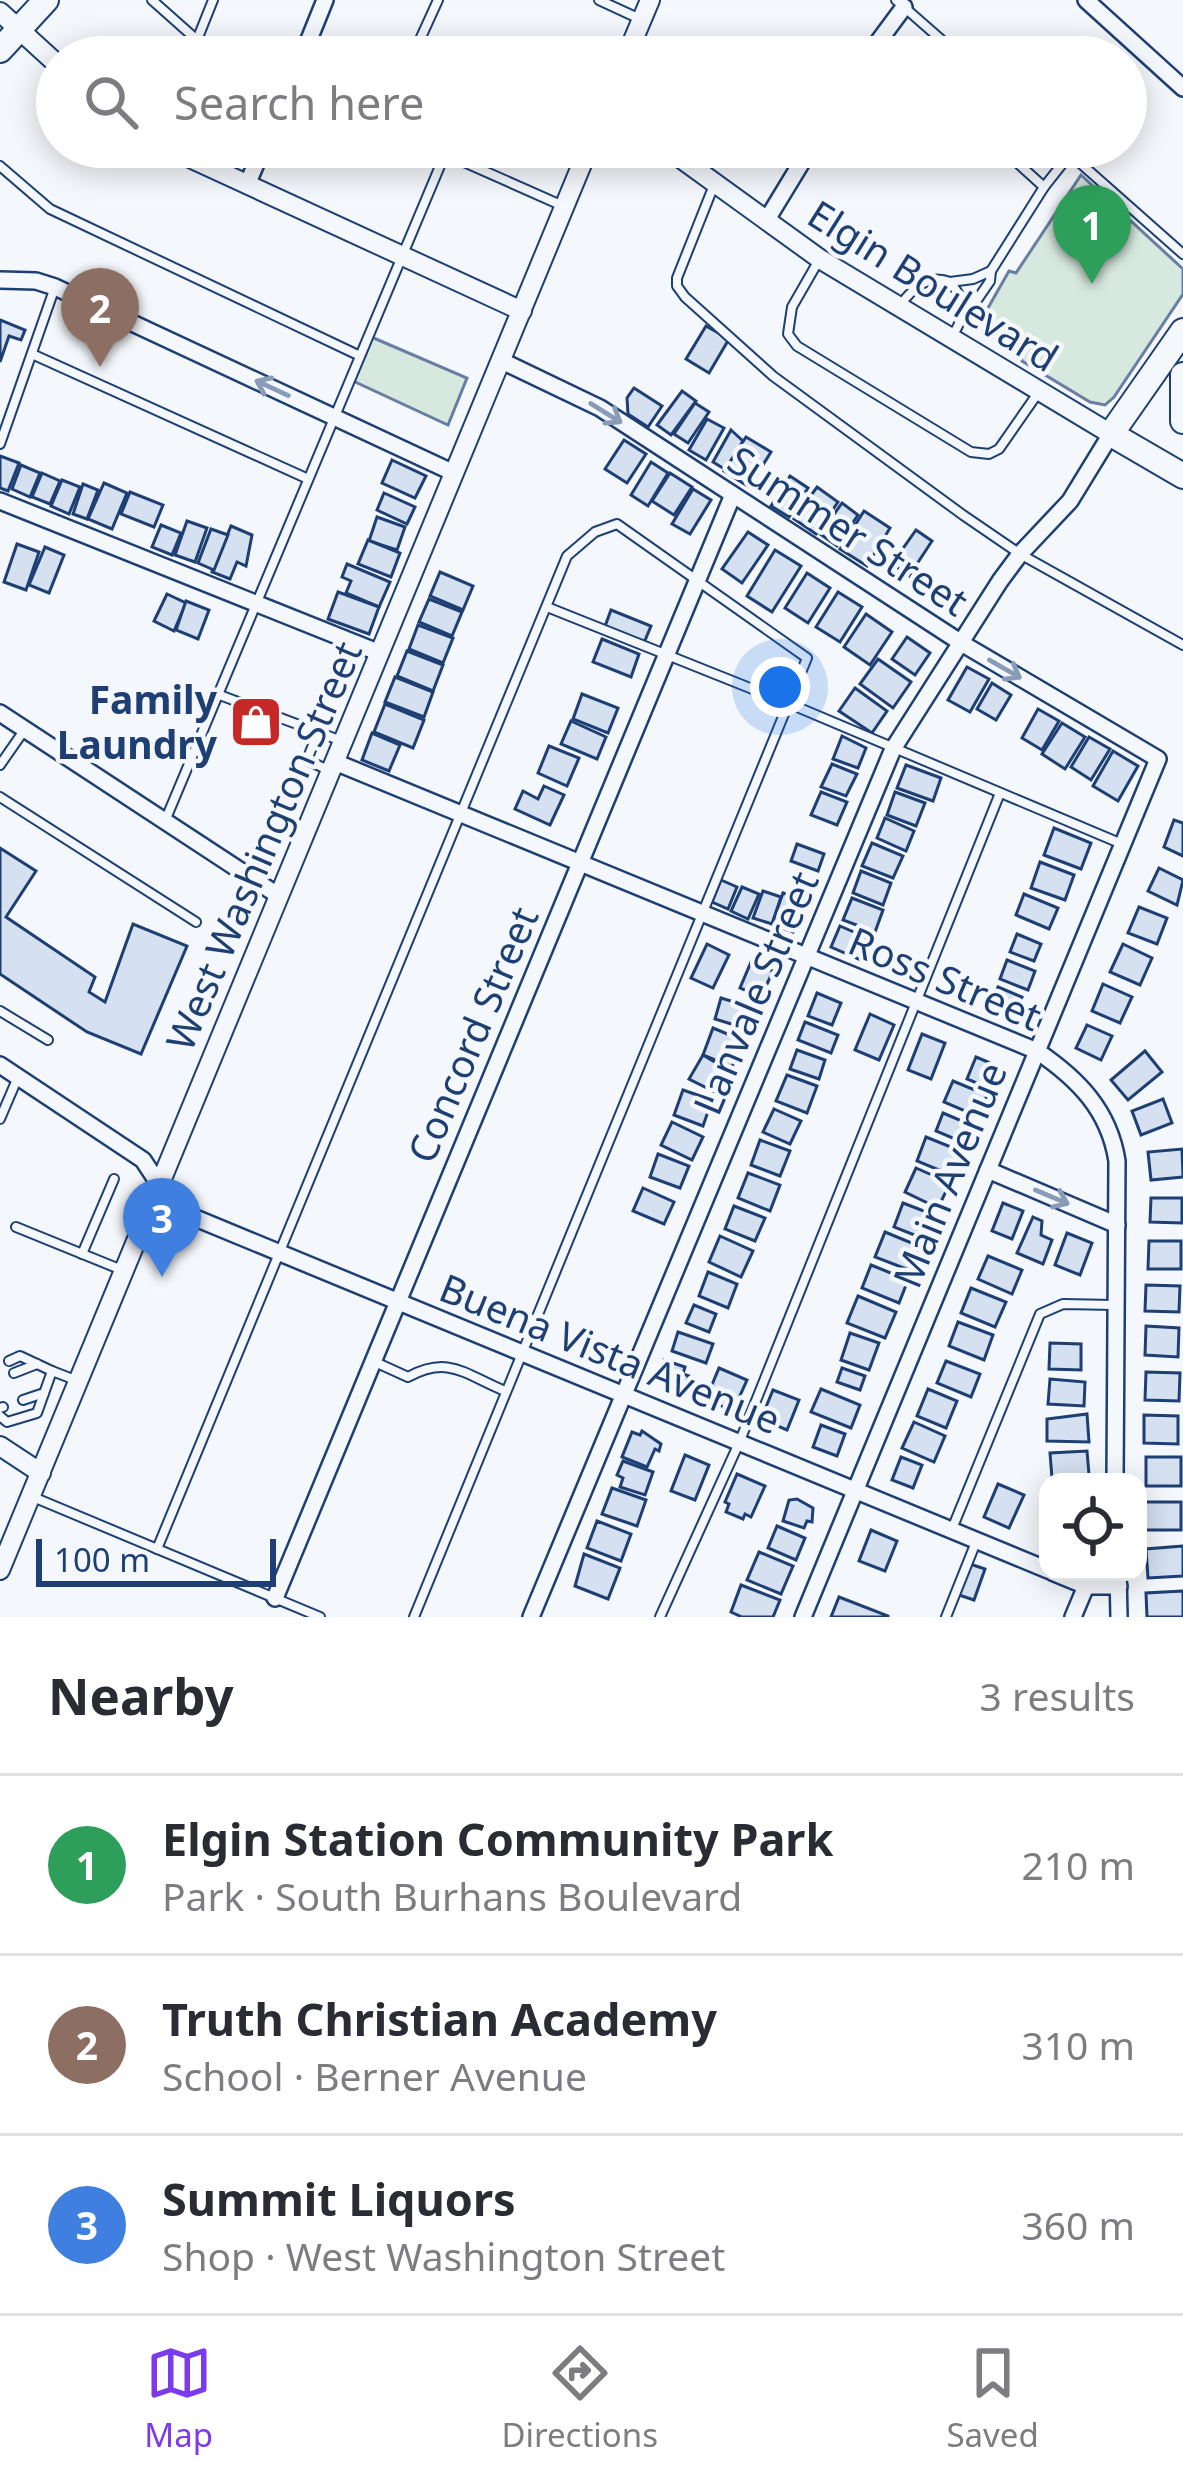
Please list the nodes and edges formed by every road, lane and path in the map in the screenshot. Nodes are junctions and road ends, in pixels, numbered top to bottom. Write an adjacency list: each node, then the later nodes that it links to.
1 (46, 0): 10 (main road)
2 (152, 0): 12 (lane)
3 (213, 0): 13 (lane)
4 (325, 0): 14 (street)
5 (438, 0): 15 (lane)
6 (599, 0): 11 (lane)
7 (650, 0): 11 (street)
8 (1086, 0): 19 (street)
9 (900, 3): 17 (street); 18 (lane)
10 (10, 20): 20 (street); 21 (main road)
11 (642, 20): 16 (street)
12 (192, 36)
13 (198, 36)
14 (310, 36)
15 (422, 36)
16 (635, 36)
17 (880, 36)
18 (937, 36)
19 (1129, 36)
20 (36, 44)
21 (0, 50)
22 (1147, 51): 23 (street)
23 (1180, 79)
24 (0, 166): 53 (lane)
25 (212, 168): 36 (street)
26 (254, 168): 36 (street)
27 (439, 168): 41 (lane)
28 (477, 168): 38 (lane)
29 (580, 168): 38 (street, West Washington Street)
30 (694, 168): 35 (street, Elgin Boulevard)
31 (798, 168): 39 (street)
32 (1023, 168): 37 (lane)
33 (1055, 168): 37 (lane)
34 (1086, 168): 40 (lane)
35 (715, 183): 39 (street, Elgin Boulevard); 66 (lane)
36 (247, 184): 41 (street)
37 (1044, 187): 43 (lane)
38 (565, 206): 48 (street, West Washington Street)
39 (766, 221): 42 (street, Elgin Boulevard)
40 (1183, 254)
41 (399, 257): 48 (street); 53 (lane)
42 (820, 259): 47 (street, Elgin Boulevard); 56 (lane)
43 (991, 271): 45 (lane); 49 (lane)
44 (0, 280): 46 (street)
45 (950, 282): 47 (lane); 49 (lane)
46 (55, 287): 52 (lane); 57 (street, one-way to 46)
47 (900, 307): 51 (street, Elgin Boulevard)
48 (522, 311): 54 (street, West Washington Street)
49 (965, 316): 51 (lane)
50 (1183, 331): 59 (main road)
51 (951, 338): 56 (street, Elgin Boulevard)
52 (32, 354): 60 (lane); 63 (lane)
53 (358, 356): 57 (lane)
54 (502, 361): 61 (street, West Washington Street); 64 (street, Summer Street, one-way to 64)
55 (1183, 375): 58 (main road)
56 (1039, 391): 59 (street, Elgin Boulevard)
57 (333, 416): 61 (street); 63 (lane)
58 (1183, 421)
59 (1111, 434): 62 (main road); 66 (street, Lanvale Street)
60 (0, 444)
61 (454, 473): 72 (street, West Washington Street)
62 (1183, 476)
63 (306, 478): 68 (lane)
64 (733, 497): 67 (street, Concord Street); 70 (street, Summer Street)
65 (0, 501): 68 (street)
66 (1020, 554): 70 (street, Lanvale Street); 71 (lane)
67 (698, 579): 69 (lane); 73 (street, Concord Street); 75 (lane)
68 (254, 604): 72 (street); 74 (lane)
69 (547, 607): 73 (lane); 86 (lane)
70 (963, 644): 80 (street, Lanvale Street); 81 (street, Summer Street, one-way to 81)
71 (1183, 645)
72 (380, 653): 79 (street, West Washington Street)
73 (667, 655): 75 (lane); 89 (street, Concord Street)
74 (217, 694): 78 (lane); 87 (lane)
75 (790, 704): 80 (lane); 91 (lane)
76 (0, 712): 77 (street)
77 (26, 728): 82 (lane); 87 (street)
78 (318, 732): 79 (lane); 83 (lane)
79 (344, 742): 83 (street, West Washington Street)
80 (893, 749): 84 (lane); 93 (street, Lanvale Street)
81 (1158, 759): 88 (street, Main Avenue)
82 (0, 765)
83 (333, 767): 86 (street, Ross Street); 90 (street, West Washington Street)
84 (1000, 793): 88 (lane); 94 (lane)
85 (0, 797): 92 (lane)
86 (460, 814): 89 (street, Ross Street); 106 (lane)
87 (165, 821): 90 (street)
88 (1123, 844): 97 (street, Main Avenue)
89 (580, 863): 91 (street, Ross Street); 109 (street, Concord Street)
90 (279, 896): 103 (street, West Washington Street)
91 (704, 914): 93 (street, Ross Street); 111 (lane)
92 (196, 922)
93 (806, 957): 94 (street, Ross Street); 119 (street, Lanvale Street)
94 (919, 1002): 97 (street, Ross Street); 124 (lane)
95 (0, 1011): 96 (lane)
96 (48, 1040)
97 (1037, 1051): 101 (street, Main Avenue); 104 (street, Ross Street)
98 (0, 1065): 99 (street, Buena Vista Avenue)
99 (18, 1077): 100 (lane); 103 (street, Buena Vista Avenue)
100 (0, 1119)
101 (988, 1170): 104 (street, one-way to 104); 128 (street, Main Avenue)
102 (114, 1179): 107 (lane)
103 (159, 1184): 106 (street, Buena Vista Avenue); 108 (street, West Washington Street)
104 (1117, 1225): 110 (street, Ross Street)
105 (16, 1226): 107 (lane)
106 (278, 1252): 109 (street, Buena Vista Avenue); 132 (lane)
107 (82, 1254): 108 (lane)
108 (123, 1271): 117 (street, West Washington Street)
109 (398, 1301): 111 (street, Buena Vista Avenue); 113 (street, Concord Street)
110 (1115, 1305): 127 (street, Ross Street); 130 (lane)
111 (521, 1352): 118 (lane); 119 (street, Buena Vista Avenue)
112 (9, 1361): 114 (lane)
113 (373, 1361): 118 (lane); 139 (street, Concord Street)
114 (37, 1364): 115 (lane); 116 (lane)
115 (52, 1371): 117 (lane); 120 (lane)
116 (14, 1373)
117 (78, 1382): 123 (street, West Washington Street)
118 (506, 1391): 141 (lane)
119 (625, 1395): 124 (street, Buena Vista Avenue); 142 (street, Lanvale Street)
120 (43, 1398): 121 (lane); 122 (lane); 123 (lane)
121 (23, 1400)
122 (1, 1413)
123 (65, 1413): 126 (street, West Washington Street)
124 (739, 1443): 128 (street, Buena Vista Avenue); 143 (lane)
125 (0, 1446): 126 (street)
126 (40, 1473): 129 (street, West Washington Street)
127 (1115, 1473)
128 (855, 1491): 130 (street, Buena Vista Avenue); 144 (street, Main Avenue)
129 (31, 1496): 132 (lane); 134 (street, West Washington Street)
130 (951, 1530): 131 (street, Buena Vista Avenue)
131 (976, 1540): 133 (street, Buena Vista Avenue); 145 (lane)
132 (157, 1549): 139 (lane)
133 (1039, 1566)
134 (0, 1570)
135 (1074, 1581): 138 (street, Buena Vista Avenue)
136 (1109, 1581): 138 (street, Buena Vista Avenue)
137 (1118, 1581): 147 (street)
138 (1086, 1586): 146 (street)
139 (275, 1598): 140 (lane)
140 (320, 1617)
141 (414, 1617)
142 (531, 1617)
143 (660, 1617)
144 (803, 1617)
145 (946, 1617)
146 (1073, 1617)
147 (1120, 1617)

